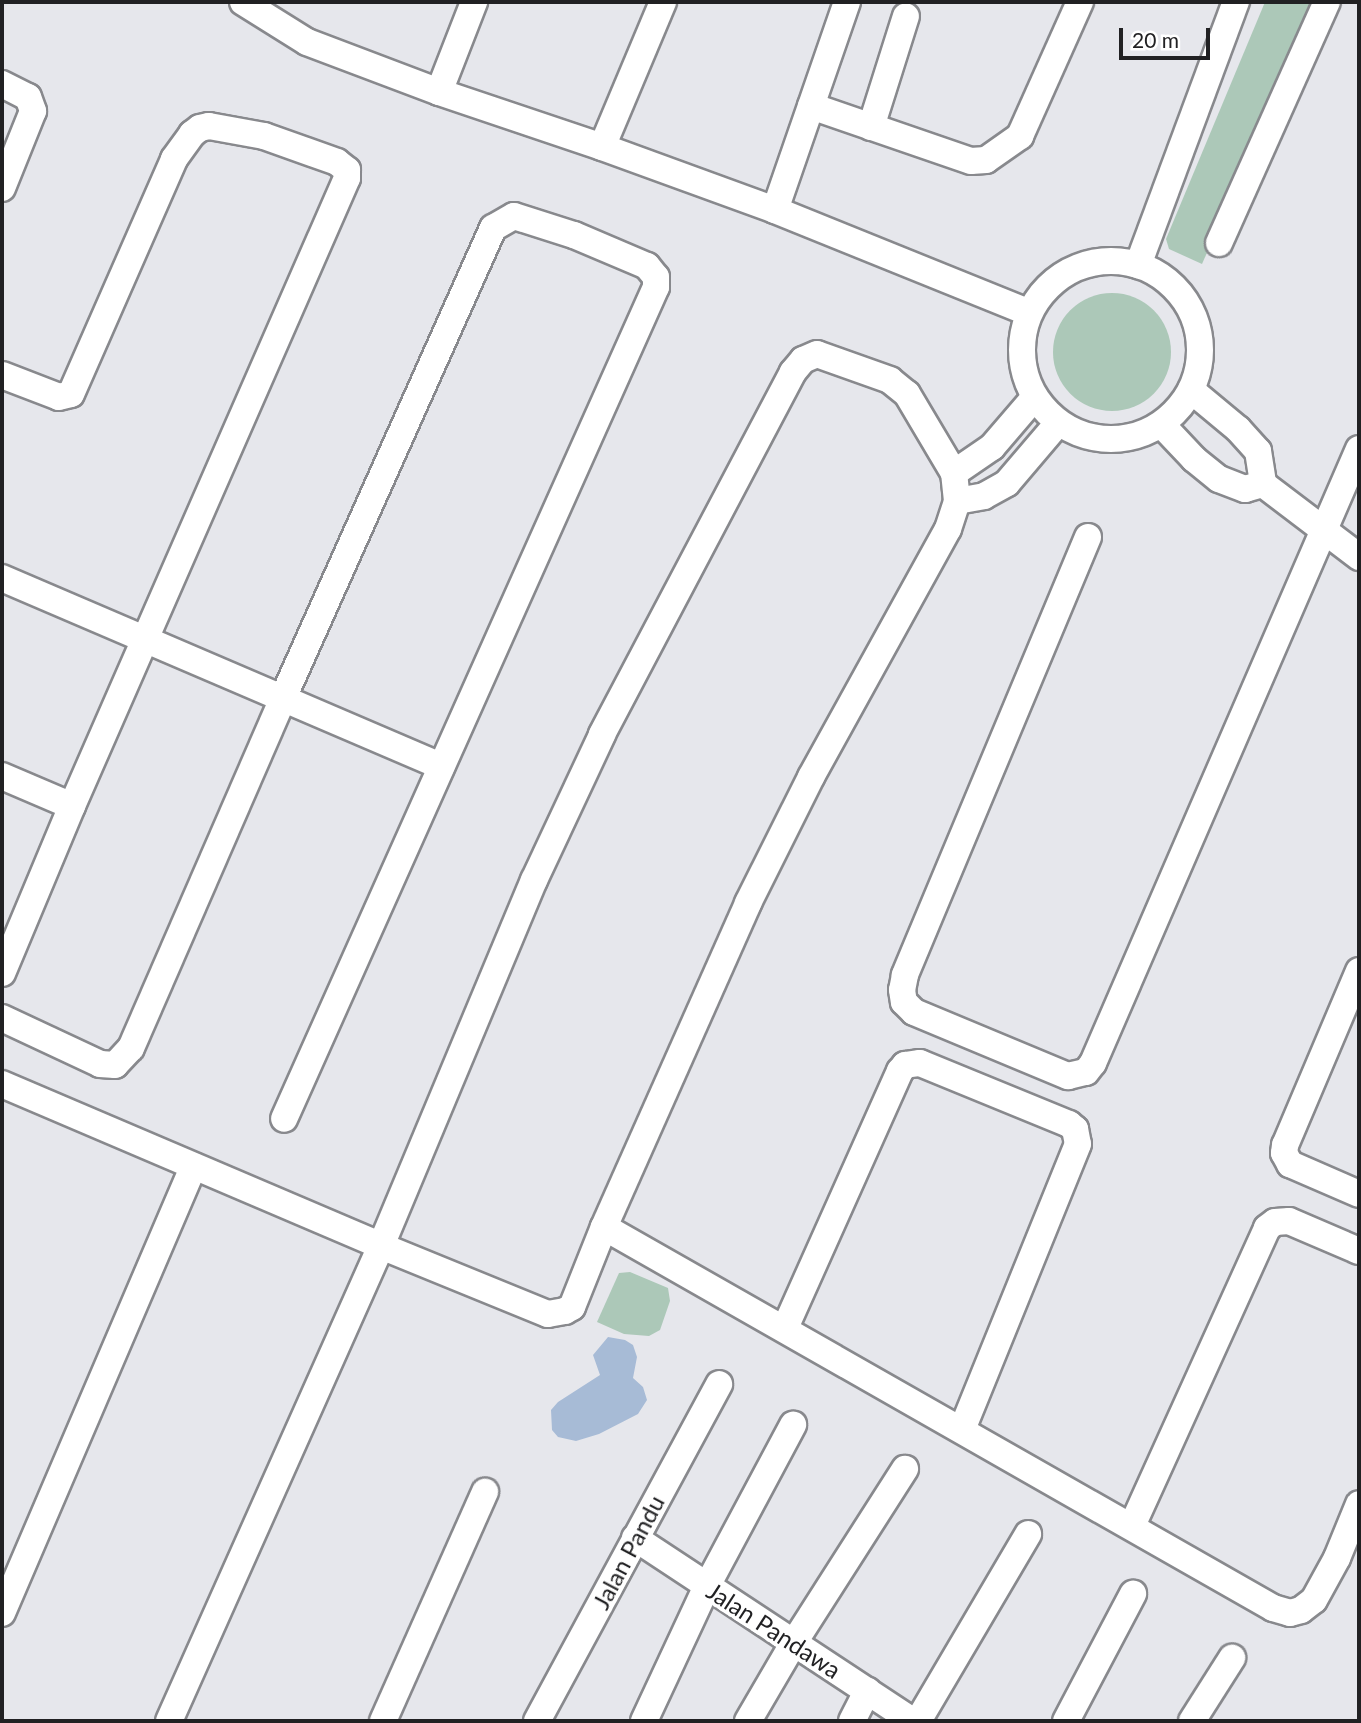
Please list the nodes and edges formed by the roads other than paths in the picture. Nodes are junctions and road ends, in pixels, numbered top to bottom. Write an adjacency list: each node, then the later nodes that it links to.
1 (474, 2): 10 (street)
2 (663, 2): 13 (street)
3 (847, 2): 11 (street)
4 (1080, 2): 12 (street)
5 (1236, 2): 17 (street)
6 (1327, 2): 16 (street)
7 (246, 3): 10 (street)
8 (906, 16): 12 (street)
9 (2, 83): 14 (street)
10 (439, 92): 13 (street)
11 (811, 106): 12 (street); 15 (street)
12 (871, 127)
13 (602, 147): 15 (street)
14 (2, 188)
15 (775, 210): 18 (street)
16 (1219, 243)
17 (1138, 265): 18 (street); 20 (street)
18 (1028, 312): 21 (street)
19 (2, 376): 32 (street)
20 (1191, 390): 23 (street); 26 (street)
21 (1034, 398): 22 (street); 25 (street)
22 (1058, 423): 23 (street); 27 (street)
23 (1162, 425): 26 (street)
24 (1359, 449): 28 (street)
25 (954, 472): 27 (street); 45 (street)
26 (1263, 484): 28 (street)
27 (957, 501): 44 (street)
28 (1323, 532): 29 (street); 30 (street)
29 (1088, 537)
30 (1359, 557)
31 (2, 578): 32 (street)
32 (145, 638): 33 (street); 36 (street)
33 (283, 698): 34 (street); 34 (street); 39 (street)
34 (441, 766): 41 (street)
35 (2, 776): 36 (street)
36 (72, 806): 38 (street)
37 (1359, 971): 43 (street)
38 (2, 973)
39 (2, 1018)
40 (5, 1093): 42 (street)
41 (284, 1119)
42 (194, 1166): 45 (street); 59 (street)
43 (1359, 1194)
44 (604, 1227): 45 (street); 47 (street)
45 (381, 1246): 63 (street)
46 (1359, 1251): 54 (street)
47 (785, 1328): 50 (street); 50 (street)
48 (719, 1384): 56 (street, Jalan Pandu)
49 (793, 1425): 57 (street)
50 (962, 1429): 54 (street)
51 (905, 1469): 60 (street)
52 (485, 1492): 64 (street)
53 (1359, 1504): 54 (street)
54 (1132, 1527)
55 (1028, 1534): 69 (street)
56 (635, 1538): 57 (street, Jalan Pandawa); 65 (street, Jalan Pandu)
57 (707, 1586): 60 (street, Jalan Pandawa); 66 (street)
58 (1133, 1594): 70 (street)
59 (2, 1613)
60 (793, 1644): 62 (street, Jalan Pandawa); 67 (street)
61 (1232, 1658): 71 (street)
62 (867, 1691): 68 (street); 69 (street, Jalan Pandawa)
63 (169, 1721)
64 (383, 1721)
65 (537, 1721)
66 (644, 1721)
67 (748, 1721)
68 (852, 1721)
69 (916, 1721)
70 (1066, 1721)
71 (1192, 1721)

